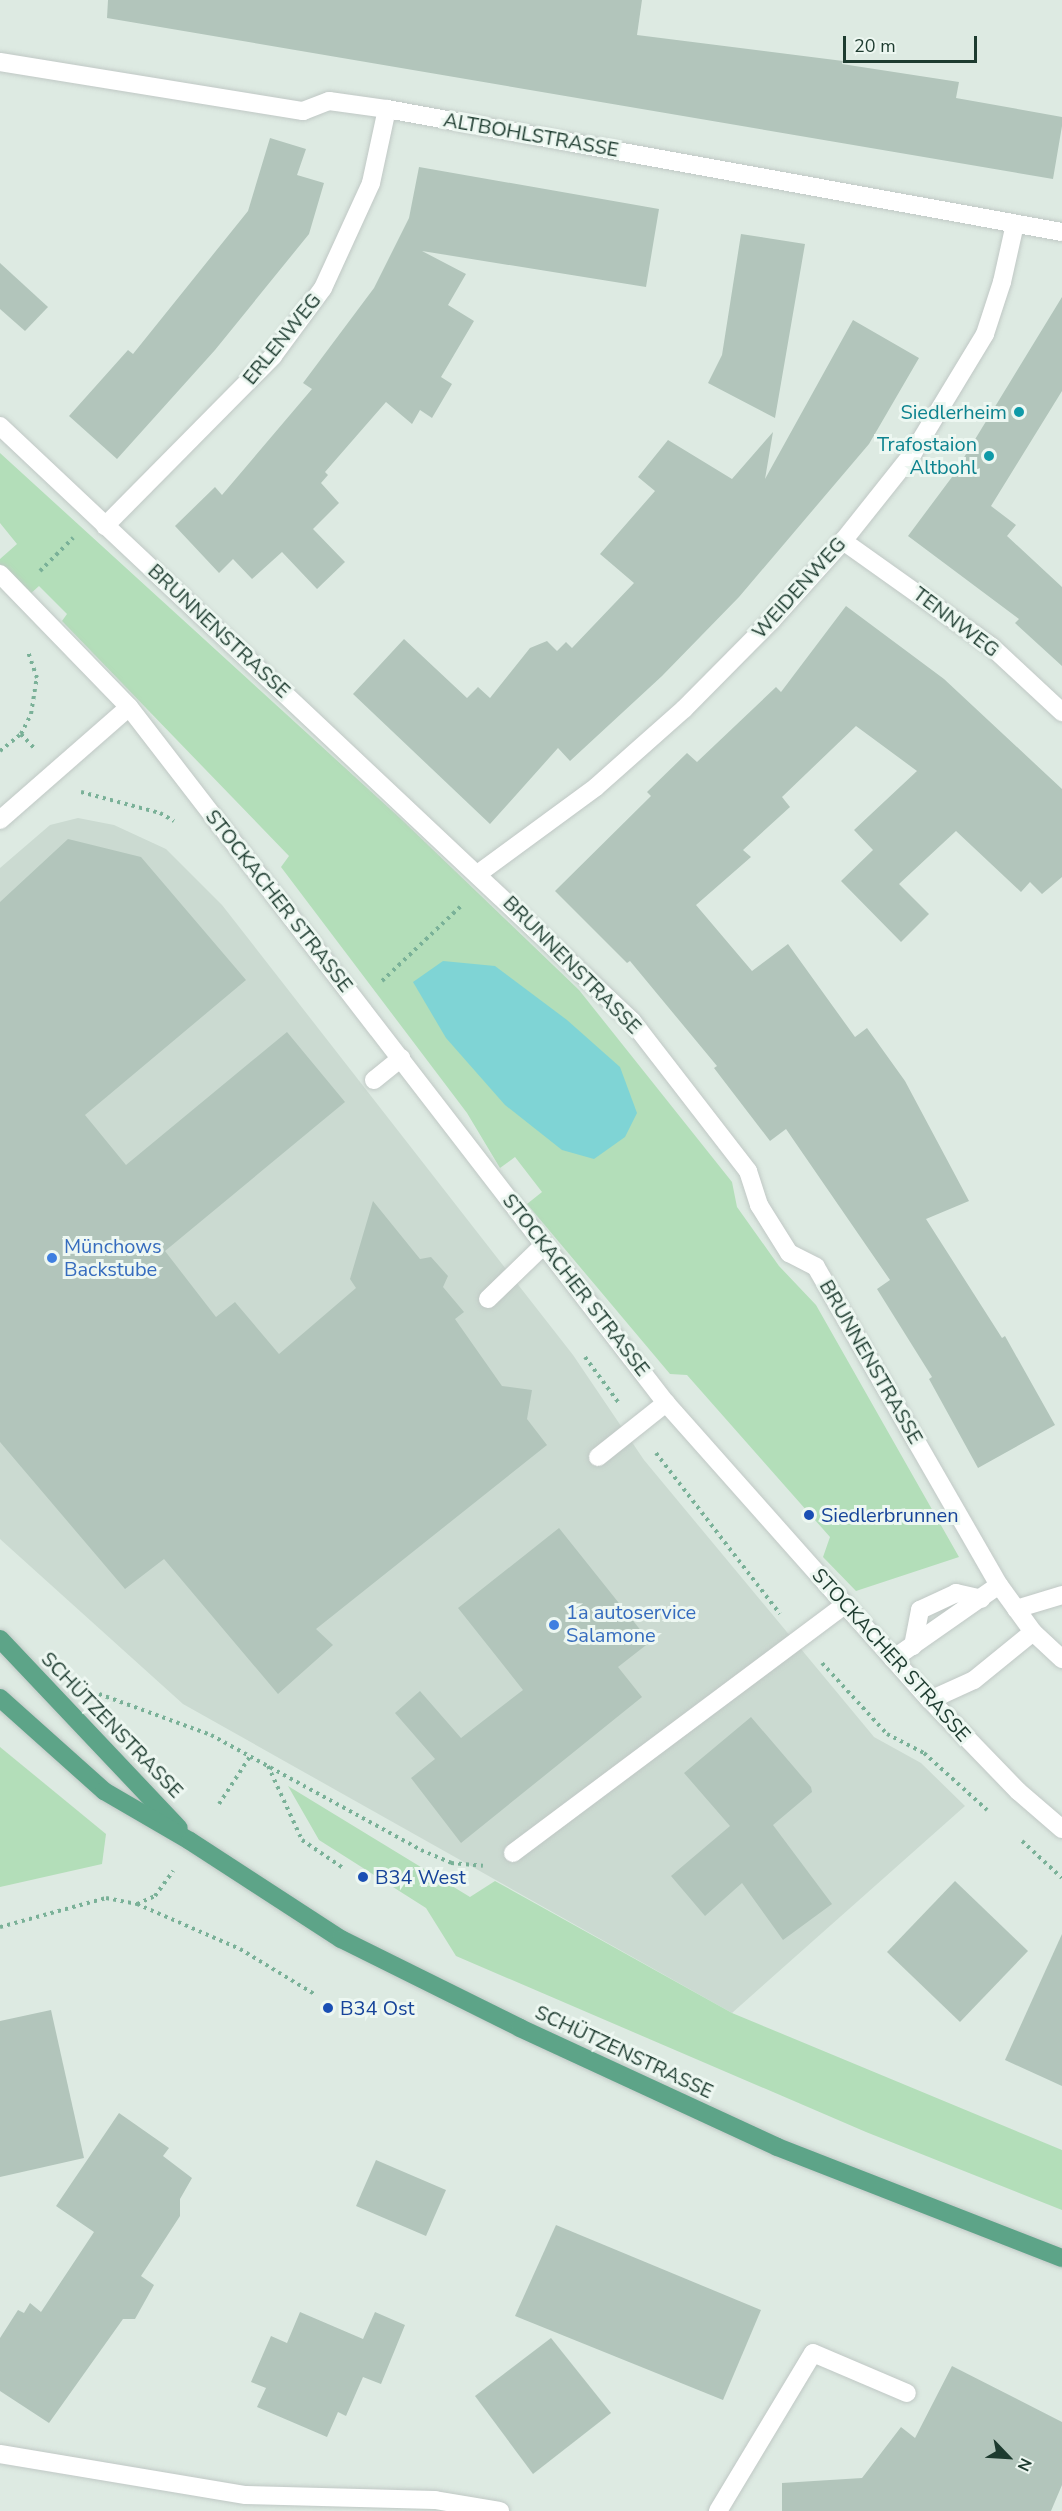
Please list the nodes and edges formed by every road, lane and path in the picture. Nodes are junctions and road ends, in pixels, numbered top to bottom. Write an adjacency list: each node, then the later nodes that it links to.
1 (0, 63): 2 (street, ALTBOHLSTRASSE)
2 (387, 109): 3 (street, ALTBOHLSTRASSE); 6 (street, ERLENWEG)
3 (1015, 224): 4 (street, ALTBOHLSTRASSE); 7 (street, WEIDENWEG)
4 (1062, 232)
5 (0, 426): 6 (street, BRUNNENSTRASSE)
6 (100, 521): 9 (path); 17 (street, BRUNNENSTRASSE)
7 (843, 541): 12 (street, TENNWEG); 17 (street, WEIDENWEG)
8 (0, 574): 9 (street, STOCKACHER STRASSE)
9 (18, 592): 11 (street, STOCKACHER STRASSE)
10 (26, 646): 13 (path)
11 (129, 708): 14 (street); 18 (street, STOCKACHER STRASSE)
12 (1062, 712)
13 (21, 734)
14 (56, 771): 15 (street); 16 (path)
15 (0, 820)
16 (183, 826)
17 (484, 878): 18 (path); 27 (street, BRUNNENSTRASSE)
18 (359, 1004): 19 (street, STOCKACHER STRASSE)
19 (401, 1058): 20 (street); 21 (street, STOCKACHER STRASSE)
20 (374, 1080)
21 (544, 1245): 22 (street); 24 (street, STOCKACHER STRASSE)
22 (488, 1299)
23 (582, 1352): 25 (path)
24 (666, 1403): 25 (street); 30 (street, STOCKACHER STRASSE)
25 (636, 1427): 26 (street); 33 (path)
26 (598, 1457)
27 (999, 1585): 29 (street); 31 (street, BRUNNENSTRASSE)
28 (1062, 1595): 31 (street)
29 (981, 1599): 35 (street); 35 (street)
30 (845, 1605): 33 (street); 36 (street, STOCKACHER STRASSE)
31 (1016, 1609): 32 (street, BRUNNENSTRASSE)
32 (1033, 1632): 37 (street, BRUNNENSTRASSE); 40 (street)
33 (799, 1638): 44 (path); 48 (street)
34 (0, 1639): 47 (main road, SCHÜTZENSTRASSE)
35 (913, 1646): 36 (street)
36 (893, 1659): 40 (street, STOCKACHER STRASSE)
37 (1062, 1659)
38 (93, 1692): 41 (path)
39 (0, 1698): 47 (main road, SCHÜTZENSTRASSE)
40 (930, 1700): 45 (street, STOCKACHER STRASSE)
41 (251, 1755): 42 (path); 43 (path)
42 (267, 1764): 48 (path); 49 (path)
43 (219, 1804)
44 (991, 1814)
45 (1062, 1829)
46 (1018, 1838): 51 (path)
47 (190, 1841): 55 (main road, SCHÜTZENSTRASSE)
48 (513, 1853)
49 (343, 1868)
50 (173, 1871): 52 (path)
51 (1062, 1878)
52 (137, 1904): 53 (path); 54 (path)
53 (0, 1927)
54 (316, 1995)
55 (1062, 2258)
56 (907, 2393): 59 (street)
57 (0, 2454): 58 (street)
58 (500, 2511)
59 (718, 2511)

